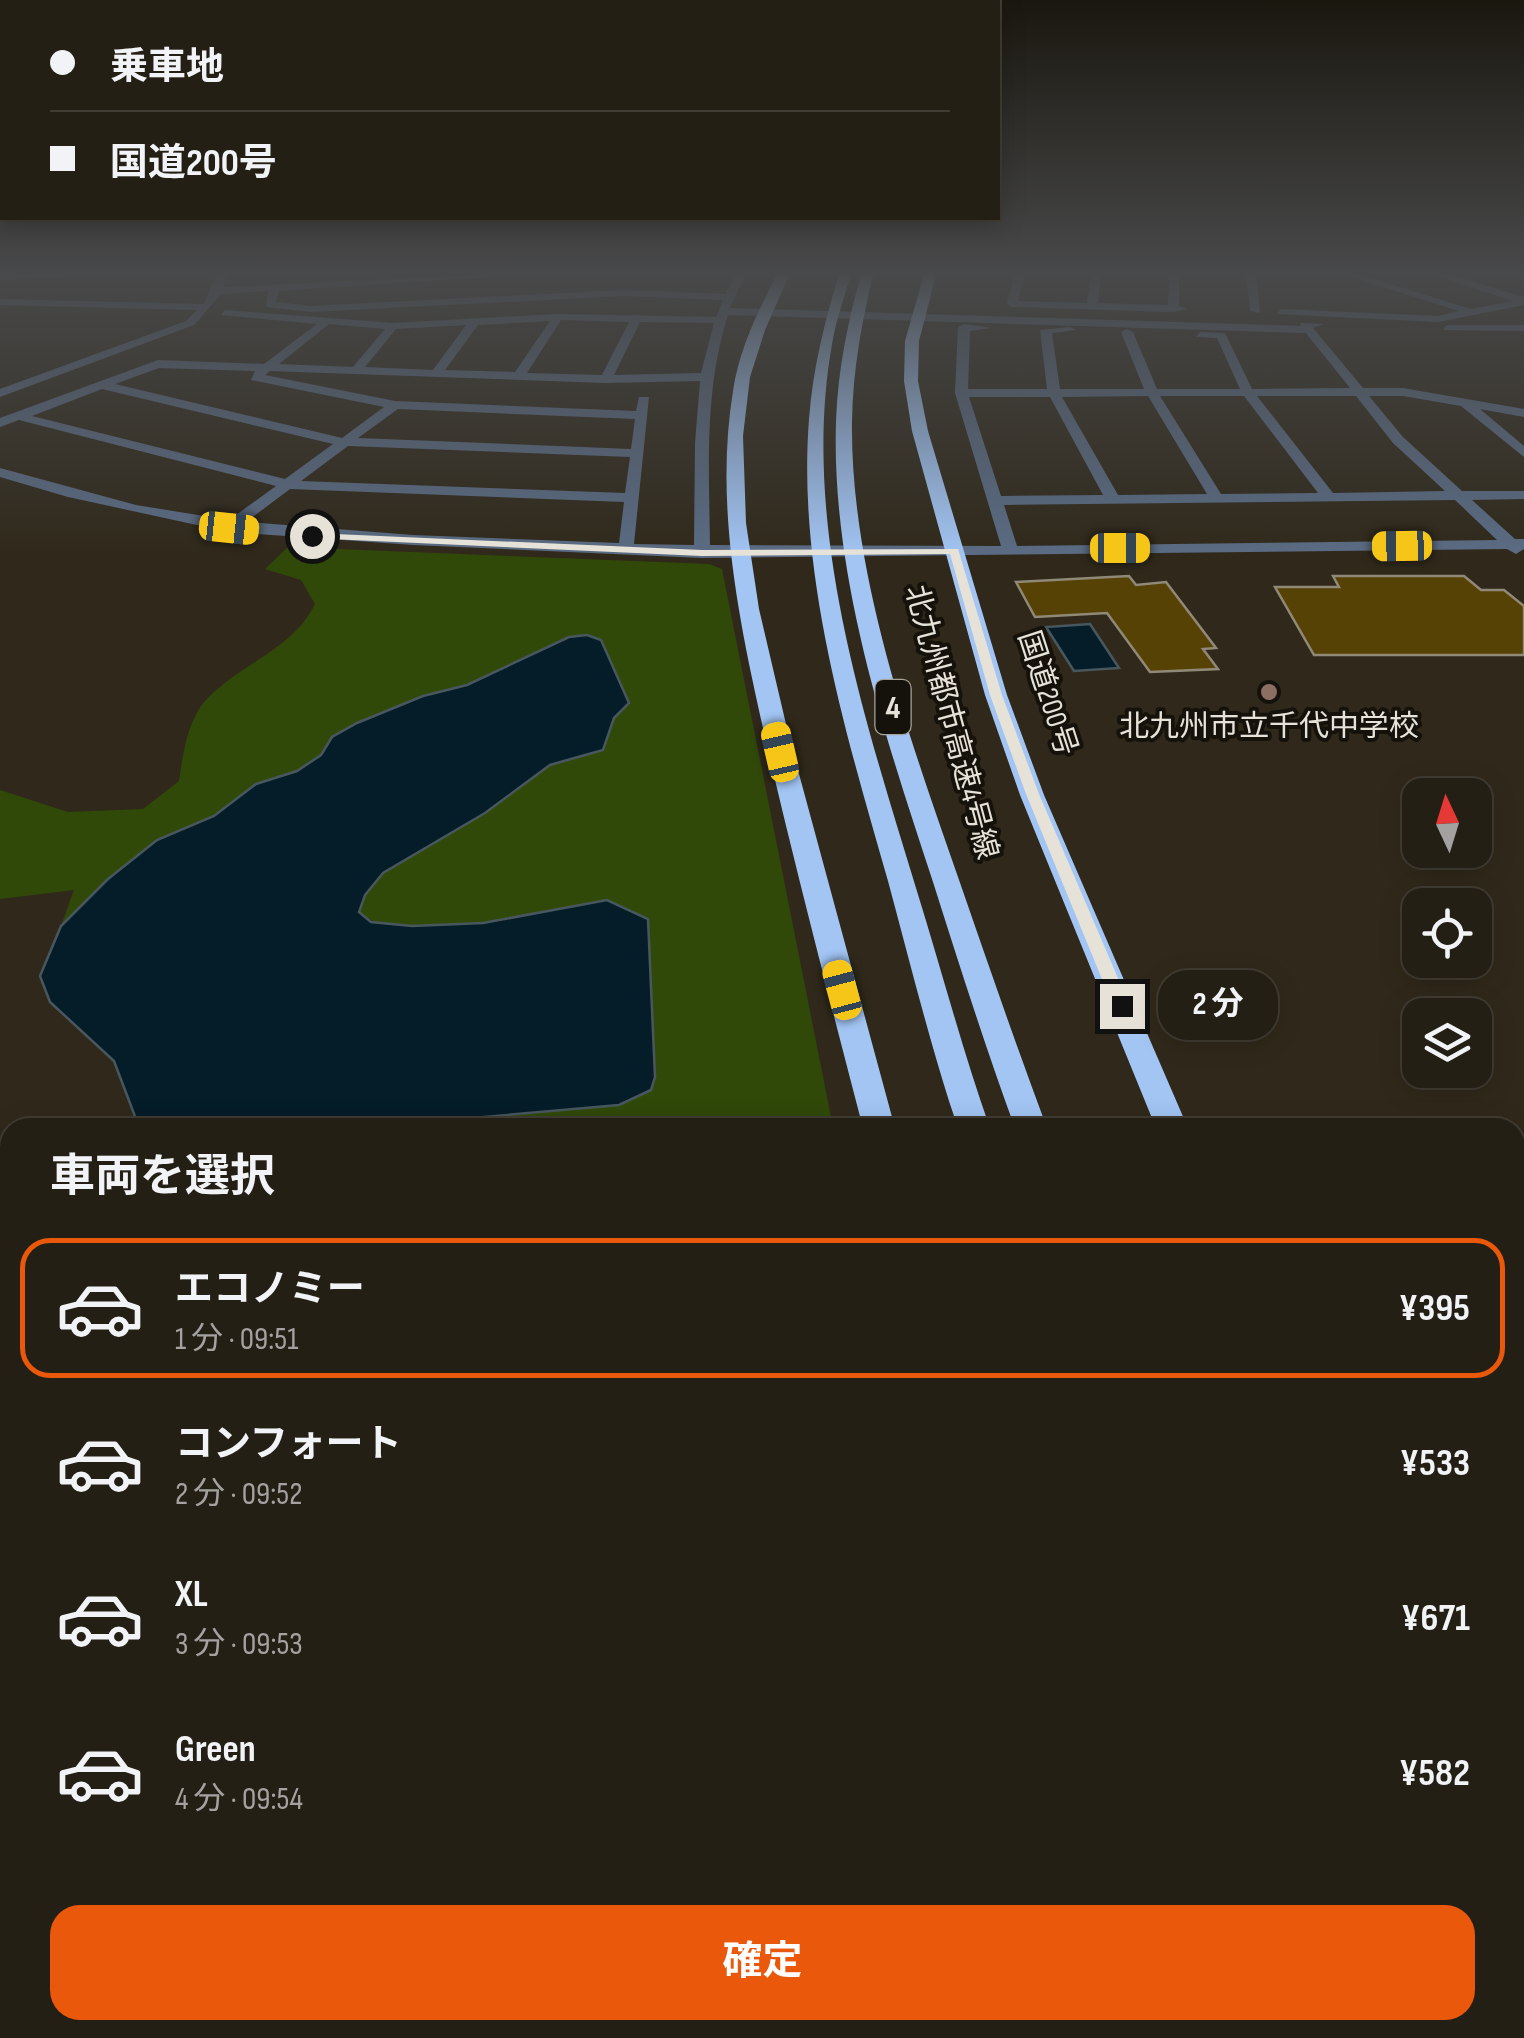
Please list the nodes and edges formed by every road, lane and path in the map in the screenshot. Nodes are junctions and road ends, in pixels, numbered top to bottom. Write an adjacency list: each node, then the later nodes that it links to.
1 (76, 366): 27 (street)
2 (152, 366): 26 (street)
3 (214, 366): 19 (street)
4 (268, 366): 19 (street)
5 (360, 366): 20 (street)
6 (442, 366): 21 (street)
7 (526, 366): 22 (street)
8 (612, 366): 24 (street)
9 (707, 366): 23 (street)
10 (747, 366): 57 (highway)
11 (822, 366): 60 (highway, 4)
12 (847, 366): 61 (highway, 北九州都市高速4号線 / 4)
13 (911, 366): 55 (highway, 国道200号)
14 (962, 366): 28 (street)
15 (1051, 366): 29 (street)
16 (1141, 366): 30 (street)
17 (1235, 366): 31 (street)
18 (1337, 366): 32 (street)
19 (265, 368): 20 (street); 34 (street)
20 (355, 372): 21 (street)
21 (437, 373): 22 (street)
22 (520, 376): 24 (street)
23 (704, 377): 25 (street); 56 (street)
24 (606, 379): 25 (street)
25 (647, 380): 36 (street)
26 (101, 385): 37 (street); 39 (street)
27 (0, 393)
28 (961, 393): 29 (street); 50 (street)
29 (1054, 393): 30 (street); 49 (street)
30 (1152, 393): 31 (street); 47 (street)
31 (1248, 393): 32 (street); 45 (street)
32 (1358, 393): 33 (street); 46 (street)
33 (1464, 402): 35 (street); 41 (street)
34 (395, 405): 36 (street); 39 (street)
35 (1524, 413)
36 (642, 415): 40 (street)
37 (18, 416): 38 (street); 43 (street)
38 (0, 422)
39 (343, 442): 40 (street); 43 (street)
40 (634, 453): 48 (street)
41 (1524, 453)
42 (0, 472): 51 (street)
43 (290, 485): 48 (street); 51 (street)
44 (1524, 494): 46 (street)
45 (1328, 496): 46 (street); 47 (street)
46 (1456, 496): 52 (street)
47 (1216, 497): 49 (street)
48 (633, 498): 53 (street)
49 (1113, 500): 50 (street)
50 (993, 501): 54 (street)
51 (229, 528): 53 (street)
52 (1516, 544): 54 (street); 58 (street)
53 (626, 548): 56 (street)
54 (1010, 549): 55 (street)
55 (954, 551): 57 (street); 62 (highway, 国道200号)
56 (702, 553): 57 (street)
57 (739, 554): 59 (highway)
58 (1524, 554)
59 (876, 1118)
60 (971, 1118)
61 (1029, 1118)
62 (1168, 1118)

